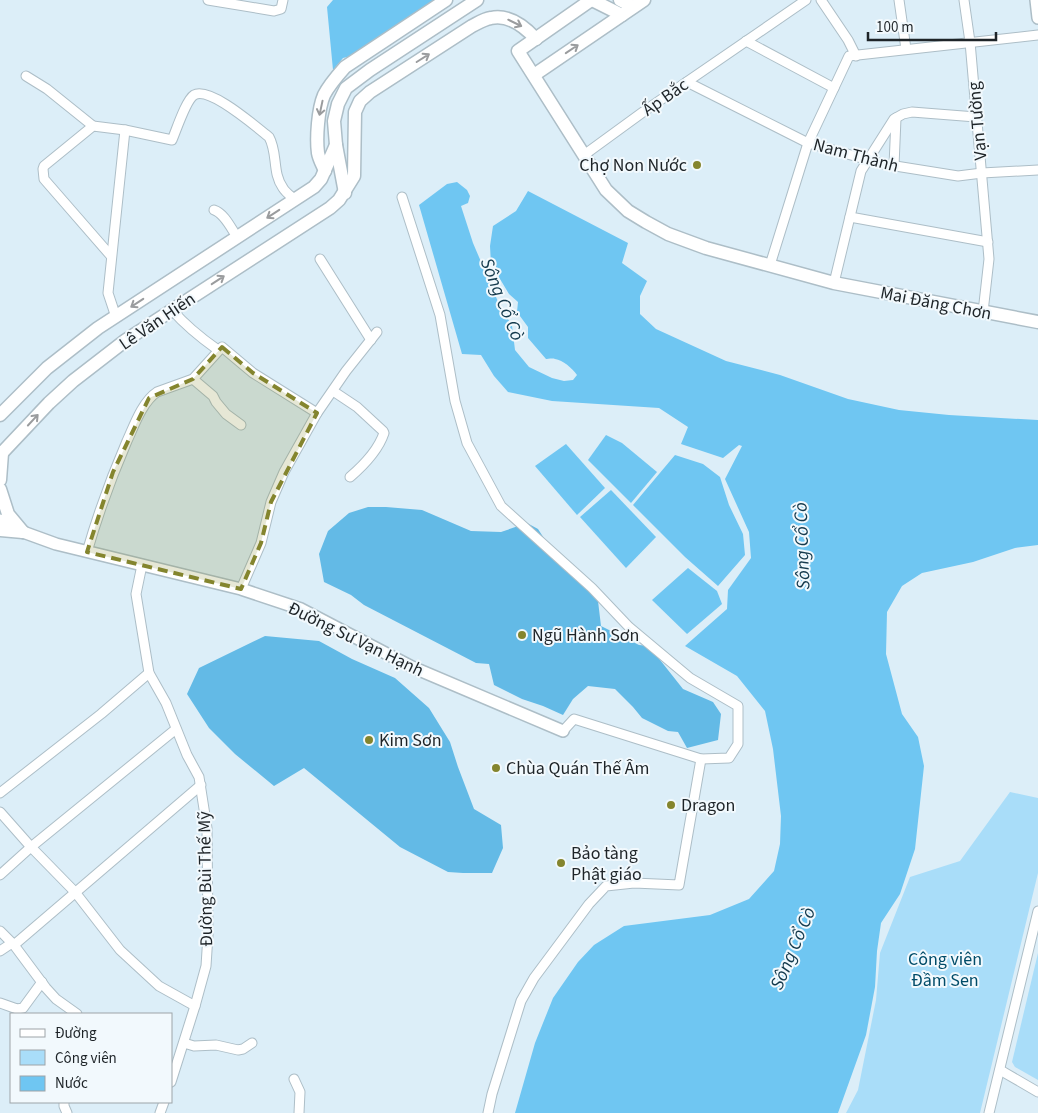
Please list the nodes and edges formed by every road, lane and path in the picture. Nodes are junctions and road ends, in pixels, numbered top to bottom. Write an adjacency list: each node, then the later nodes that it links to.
1 (208, 0): 12 (street)
2 (446, 0): 37 (main road, one-way to 37)
3 (479, 0): 15 (main road); 32 (main road)
4 (592, 0): 14 (main road); 18 (main road)
5 (620, 0): 13 (main road)
6 (644, 0): 13 (main road)
7 (806, 0): 19 (street, Ấp Bắc)
8 (821, 0): 22 (street)
9 (899, 0): 21 (street)
10 (964, 0): 20 (street, Vạn Tường)
11 (1036, 0): 16 (street)
12 (282, 4)
13 (633, 8): 14 (main road)
14 (622, 15): 23 (main road, one-way to 14)
15 (489, 18): 18 (main road, one-way to 18); 39 (main road, one-way to 15)
16 (1038, 18)
17 (1038, 35): 20 (street)
18 (536, 39): 23 (main road, Mai Đăng Chơn)
19 (746, 41): 25 (street, Ấp Bắc); 26 (street)
20 (970, 42): 21 (street); 27 (street, Vạn Tường)
21 (906, 49): 22 (street)
22 (856, 56): 26 (street)
23 (534, 75): 33 (main road, Mai Đăng Chơn)
24 (26, 76): 29 (street)
25 (687, 82): 31 (street, Nam Thành); 33 (street, Ấp Bắc)
26 (834, 88): 31 (street)
27 (976, 117): 28 (street); 38 (street, Vạn Tường)
28 (896, 118): 34 (street); 35 (street)
29 (93, 126): 30 (street); 46 (street)
30 (124, 130): 41 (street); 46 (street)
31 (808, 143): 34 (street, Nam Thành); 48 (street)
32 (336, 145): 37 (main road); 39 (main road)
33 (584, 155): 48 (main road, Mai Đăng Chơn)
34 (868, 160): 35 (street, Nam Thành); 43 (street)
35 (894, 166): 38 (street, Nam Thành)
36 (1038, 170): 38 (street, Nam Thành)
37 (325, 171): 41 (main road, Lê Văn Hiến)
38 (982, 173): 45 (street, Vạn Tường)
39 (345, 193): 50 (main road, Lê Văn Hiến, one-way to 39)
40 (402, 197): 73 (street)
41 (295, 200): 44 (main road, Lê Văn Hiến, one-way to 44)
42 (214, 210): 44 (street)
43 (850, 217): 45 (street); 49 (street)
44 (237, 237): 52 (main road, Lê Văn Hiến, one-way to 52)
45 (988, 242): 51 (street, Vạn Tường)
46 (112, 256): 52 (street)
47 (320, 259): 56 (street)
48 (770, 265): 49 (main road, Mai Đăng Chơn)
49 (834, 284): 51 (main road, Mai Đăng Chơn)
50 (172, 310): 54 (street); 60 (main road, Lê Văn Hiến, one-way to 50)
51 (983, 312): 53 (main road, Mai Đăng Chơn)
52 (116, 317): 58 (main road, Lê Văn Hiến)
53 (1038, 322)
54 (218, 350): 55 (street); 57 (street)
55 (193, 379): 59 (street); 67 (street)
56 (333, 391): 57 (street); 61 (street)
57 (318, 413): 69 (street)
58 (0, 415)
59 (242, 425)
60 (1, 454): 62 (main road)
61 (350, 477)
62 (0, 480)
63 (0, 489): 66 (main road)
64 (0, 520): 66 (street, Đường Sư Vạn Hạnh)
65 (0, 530): 66 (main road)
66 (23, 532): 67 (street, Đường Sư Vạn Hạnh)
67 (87, 552): 68 (street, Đường Sư Vạn Hạnh)
68 (142, 565): 69 (street, Đường Sư Vạn Hạnh); 70 (street, Đường Bùi Thế Mỹ)
69 (241, 589): 72 (street, Đường Sư Vạn Hạnh)
70 (149, 672): 71 (street, Đường Bùi Thế Mỹ); 75 (street)
71 (176, 729): 74 (street, Đường Bùi Thế Mỹ); 77 (street)
72 (563, 731): 73 (street, Đường Sư Vạn Hạnh)
73 (701, 759): 95 (street)
74 (201, 785): 79 (street); 86 (street, Đường Bùi Thế Mỹ)
75 (0, 793)
76 (0, 812): 77 (street)
77 (31, 847): 78 (street); 79 (street)
78 (0, 875)
79 (75, 892): 82 (street); 86 (street)
80 (1038, 911): 91 (street)
81 (0, 931): 82 (street)
82 (13, 944): 83 (street); 84 (street)
83 (0, 951)
84 (42, 982): 85 (street); 87 (street)
85 (0, 1003)
86 (196, 1006): 88 (street, Đường Bùi Thế Mỹ)
87 (76, 1013)
88 (184, 1043): 89 (street); 90 (street, Đường Bùi Thế Mỹ)
89 (252, 1043)
90 (174, 1066)
91 (1000, 1070): 93 (street); 96 (street)
92 (294, 1078): 94 (street)
93 (1038, 1092)
94 (300, 1113)
95 (488, 1113)
96 (989, 1113)

